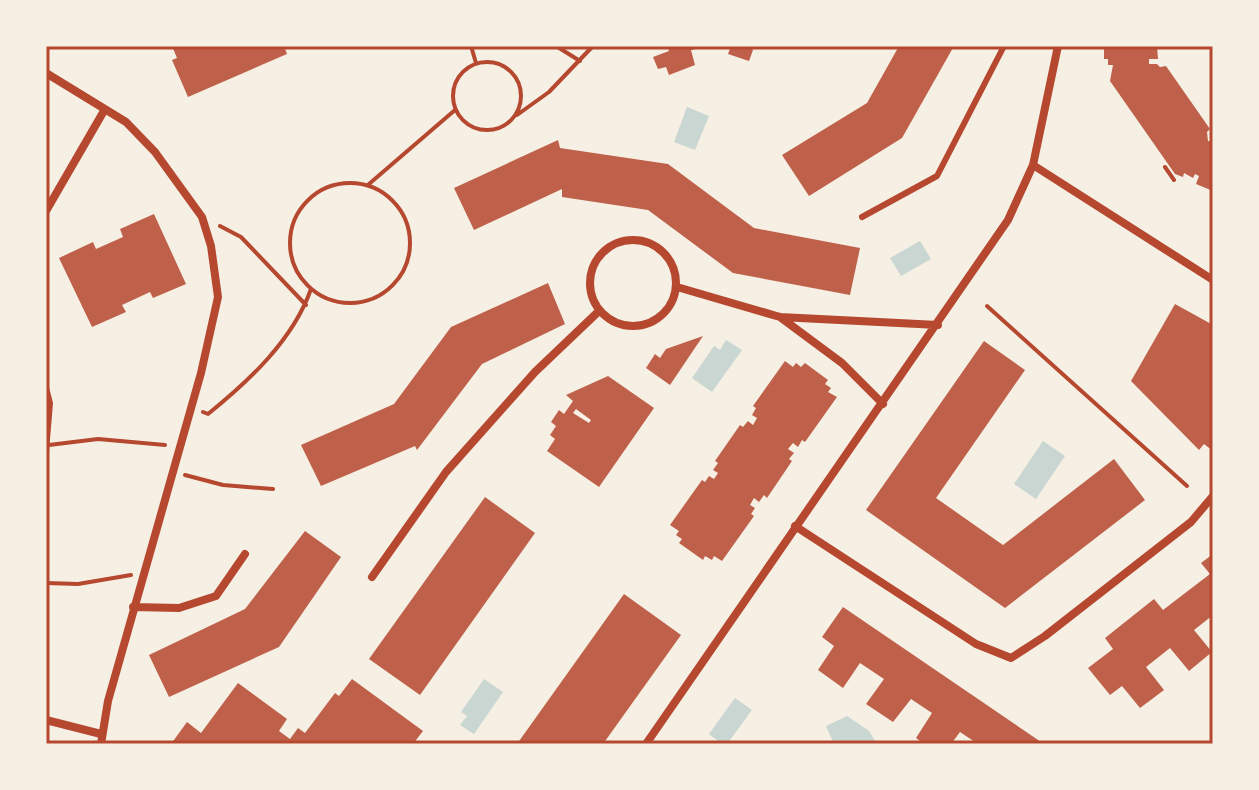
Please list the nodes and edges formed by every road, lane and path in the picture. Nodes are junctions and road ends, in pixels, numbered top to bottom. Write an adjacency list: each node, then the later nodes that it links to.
1 (471, 46): 7 (path)
2 (556, 46): 6 (path)
3 (593, 46): 6 (path)
4 (1004, 46): 18 (lane)
5 (1058, 46): 12 (street)
6 (580, 61): 11 (path)
7 (476, 64): 10 (path); 11 (path)
8 (46, 73): 9 (street)
9 (105, 109): 16 (street); 17 (street)
10 (455, 110): 11 (path); 15 (path)
11 (515, 116)
12 (1033, 165): 19 (street); 26 (street)
13 (1165, 167): 14 (path)
14 (1174, 180)
15 (368, 185): 21 (path); 21 (path)
16 (46, 211)
17 (202, 217): 22 (path); 29 (street)
18 (862, 217)
19 (1213, 280)
20 (677, 287): 24 (street); 24 (street); 25 (street)
21 (311, 289): 22 (path)
22 (306, 305): 29 (path)
23 (987, 306): 34 (path)
24 (599, 311): 40 (street)
25 (780, 317): 26 (street); 28 (street)
26 (938, 325): 28 (street)
27 (46, 384): 30 (path)
28 (883, 404): 37 (street)
29 (191, 408): 31 (street)
30 (49, 445): 31 (path); 32 (path)
31 (180, 446): 33 (street)
32 (46, 463)
33 (173, 472): 35 (path); 39 (street)
34 (1187, 486)
35 (273, 489)
36 (1213, 496): 37 (street)
37 (795, 526): 45 (street)
38 (245, 554): 42 (street)
39 (143, 573): 41 (path); 42 (street)
40 (372, 577)
41 (46, 583)
42 (133, 607): 44 (street)
43 (46, 720): 44 (street)
44 (101, 739)
45 (646, 744)

